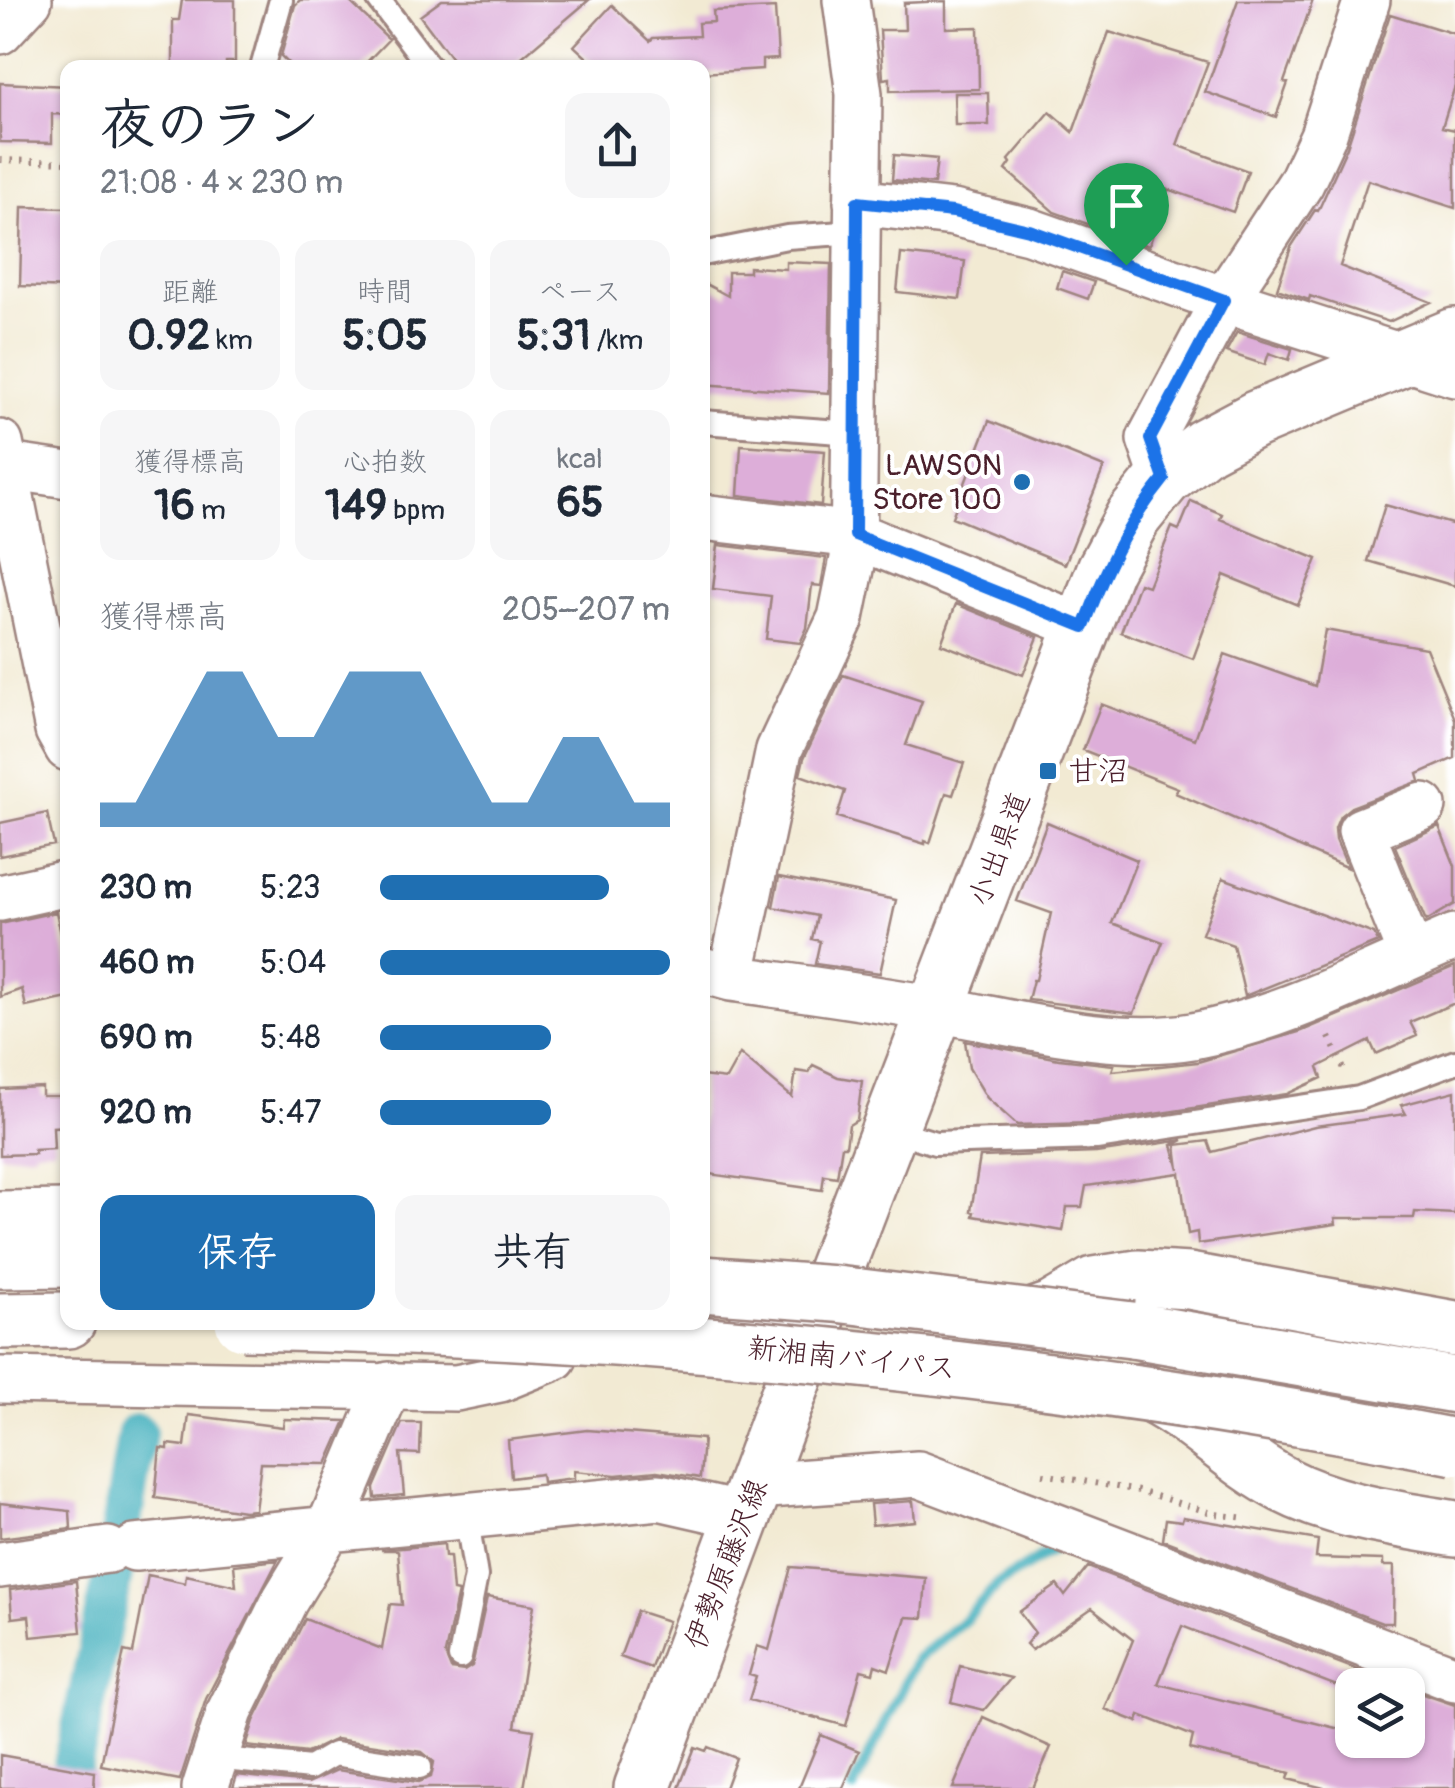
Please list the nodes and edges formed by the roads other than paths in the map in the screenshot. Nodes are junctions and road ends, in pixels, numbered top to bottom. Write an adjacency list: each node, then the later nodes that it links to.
1 (30, 0): 6 (street)
2 (281, 0): 7 (lane)
3 (379, 0): 8 (lane)
4 (846, 0): 9 (street)
5 (1367, 0): 11 (street)
6 (0, 31)
7 (264, 60)
8 (424, 60)
9 (856, 217): 10 (lane); 11 (street); 16 (street)
10 (710, 252)
11 (1224, 300): 13 (street); 19 (street)
12 (1455, 336): 13 (main road, 小出県道)
13 (1400, 359): 14 (street); 19 (main road, 小出県道)
14 (1455, 374)
15 (710, 423): 16 (lane)
16 (854, 434): 21 (street)
17 (2, 458): 18 (street); 23 (street)
18 (60, 473)
19 (1164, 479): 22 (main road, 小出県道)
20 (710, 518): 21 (street)
21 (855, 535): 22 (street); 29 (street)
22 (1084, 627): 30 (main road, 小出県道)
23 (60, 734)
24 (1422, 806): 28 (street)
25 (60, 885): 26 (street)
26 (0, 898)
27 (1455, 937): 28 (street)
28 (1411, 955): 30 (street)
29 (710, 975): 30 (street)
30 (938, 1009): 32 (main road, 小出県道)
31 (1455, 1062): 32 (lane)
32 (889, 1129): 46 (main road, 小出県道)
33 (60, 1213): 34 (street)
34 (0, 1214)
35 (60, 1259): 36 (main road)
36 (0, 1260)
37 (60, 1274): 38 (main road)
38 (0, 1275)
39 (710, 1285): 52 (main road, 新湘南バイパス, bridge)
40 (710, 1301): 46 (main road)
41 (60, 1307): 42 (main road)
42 (0, 1308)
43 (60, 1320): 44 (main road)
44 (0, 1321)
45 (710, 1324): 46 (main road)
46 (815, 1325): 47 (main road); 54 (main road, 伊勢原藤沢線); 57 (main road)
47 (1455, 1329)
48 (497, 1330): 53 (main road, 新湘南バイパス, bridge)
49 (566, 1330): 51 (street)
50 (0, 1380): 51 (street)
51 (389, 1385): 56 (street)
52 (1455, 1386)
53 (1455, 1446)
54 (749, 1501): 55 (street); 60 (street); 63 (main road, 伊勢原藤沢線)
55 (466, 1514): 56 (street); 59 (lane)
56 (330, 1526): 58 (street); 62 (street)
57 (1455, 1529)
58 (0, 1564)
59 (460, 1658)
60 (1455, 1679)
61 (420, 1767): 62 (lane)
62 (210, 1773)
63 (642, 1788)

